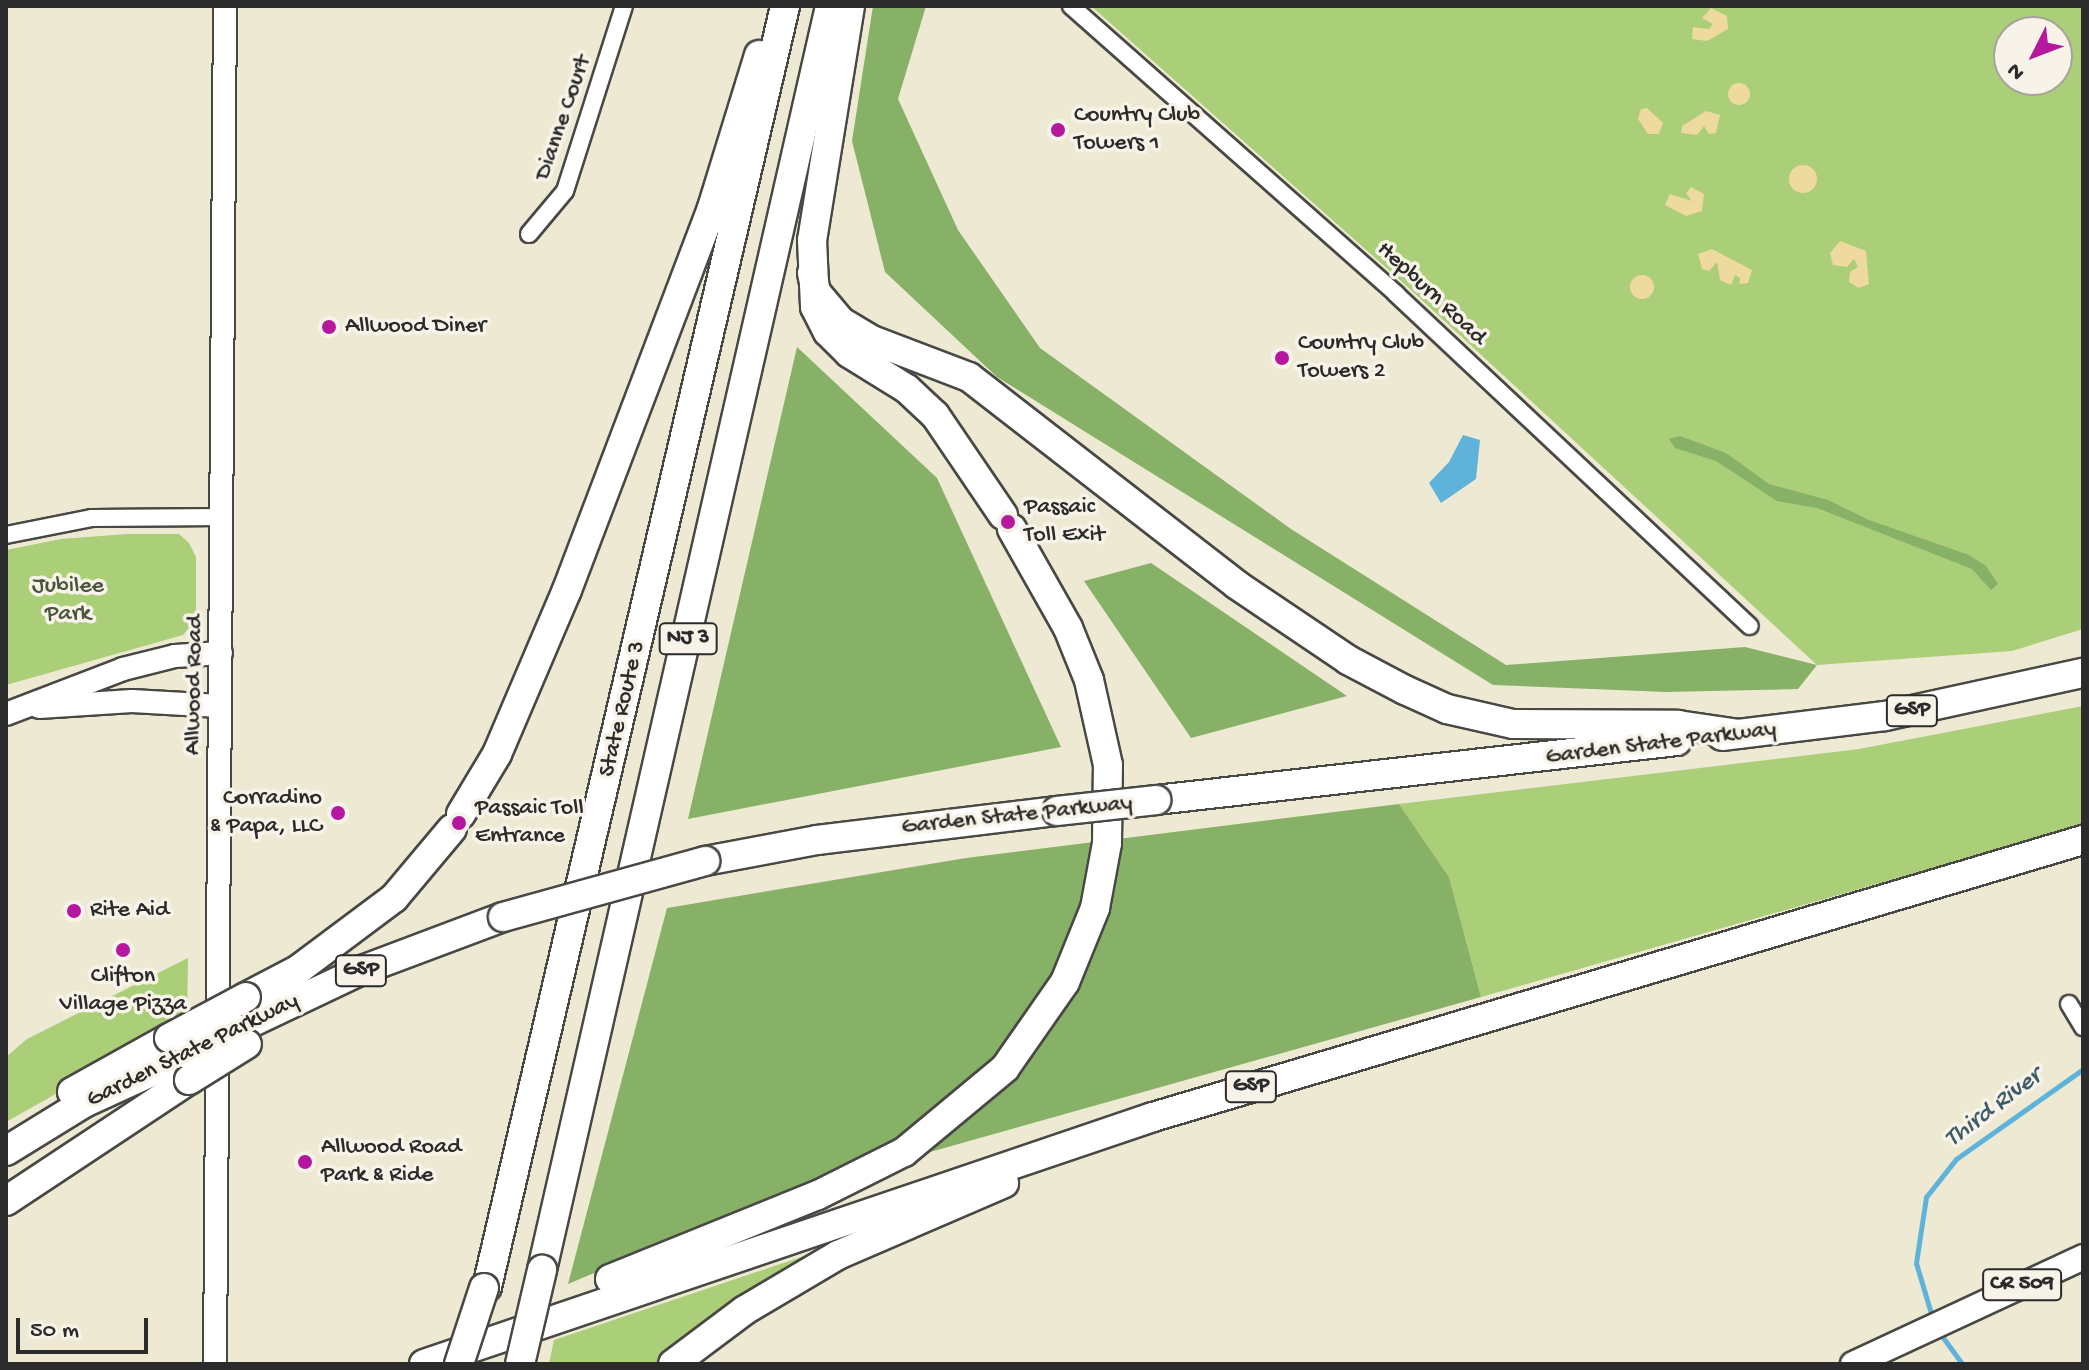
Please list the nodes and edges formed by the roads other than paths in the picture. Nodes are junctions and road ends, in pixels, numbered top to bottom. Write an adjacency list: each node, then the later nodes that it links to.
1 (225, 6): 10 (main road, Allwood Road)
2 (624, 6): 8 (street, Dianne Court)
3 (777, 6): 21 (highway, bridge)
4 (785, 6): 27 (highway, State Route 3 / NJ 3)
5 (830, 6): 32 (highway, State Route 3 / NJ 3, bridge)
6 (850, 6): 9 (highway)
7 (1071, 6): 12 (street, Hepburn Road)
8 (529, 234)
9 (812, 273): 17 (highway); 28 (highway)
10 (223, 517): 11 (street); 13 (main road, Allwood Road)
11 (6, 535)
12 (1749, 626)
13 (221, 653): 15 (main road, Allwood Road); 16 (main road)
14 (2083, 673): 17 (highway, Garden State Parkway / GSP)
15 (220, 706): 16 (main road); 29 (main road, Allwood Road)
16 (14, 711)
17 (1739, 734): 21 (highway, Garden State Parkway / GSP, bridge)
18 (2083, 840): 22 (highway, GSP)
19 (2069, 1004): 20 (street)
20 (2083, 1027)
21 (182, 1058): 23 (highway); 24 (highway, Garden State Parkway / GSP); 25 (highway)
22 (1203, 1102): 28 (highway, GSP); 33 (highway)
23 (6, 1136)
24 (6, 1151)
25 (6, 1201)
26 (2083, 1257): 34 (main road, CR 509)
27 (485, 1287): 30 (highway, bridge); 31 (highway, State Route 3 / NJ 3, bridge)
28 (426, 1363)
29 (215, 1364)
30 (459, 1364)
31 (469, 1364)
32 (520, 1364)
33 (673, 1364)
34 (1853, 1364)

